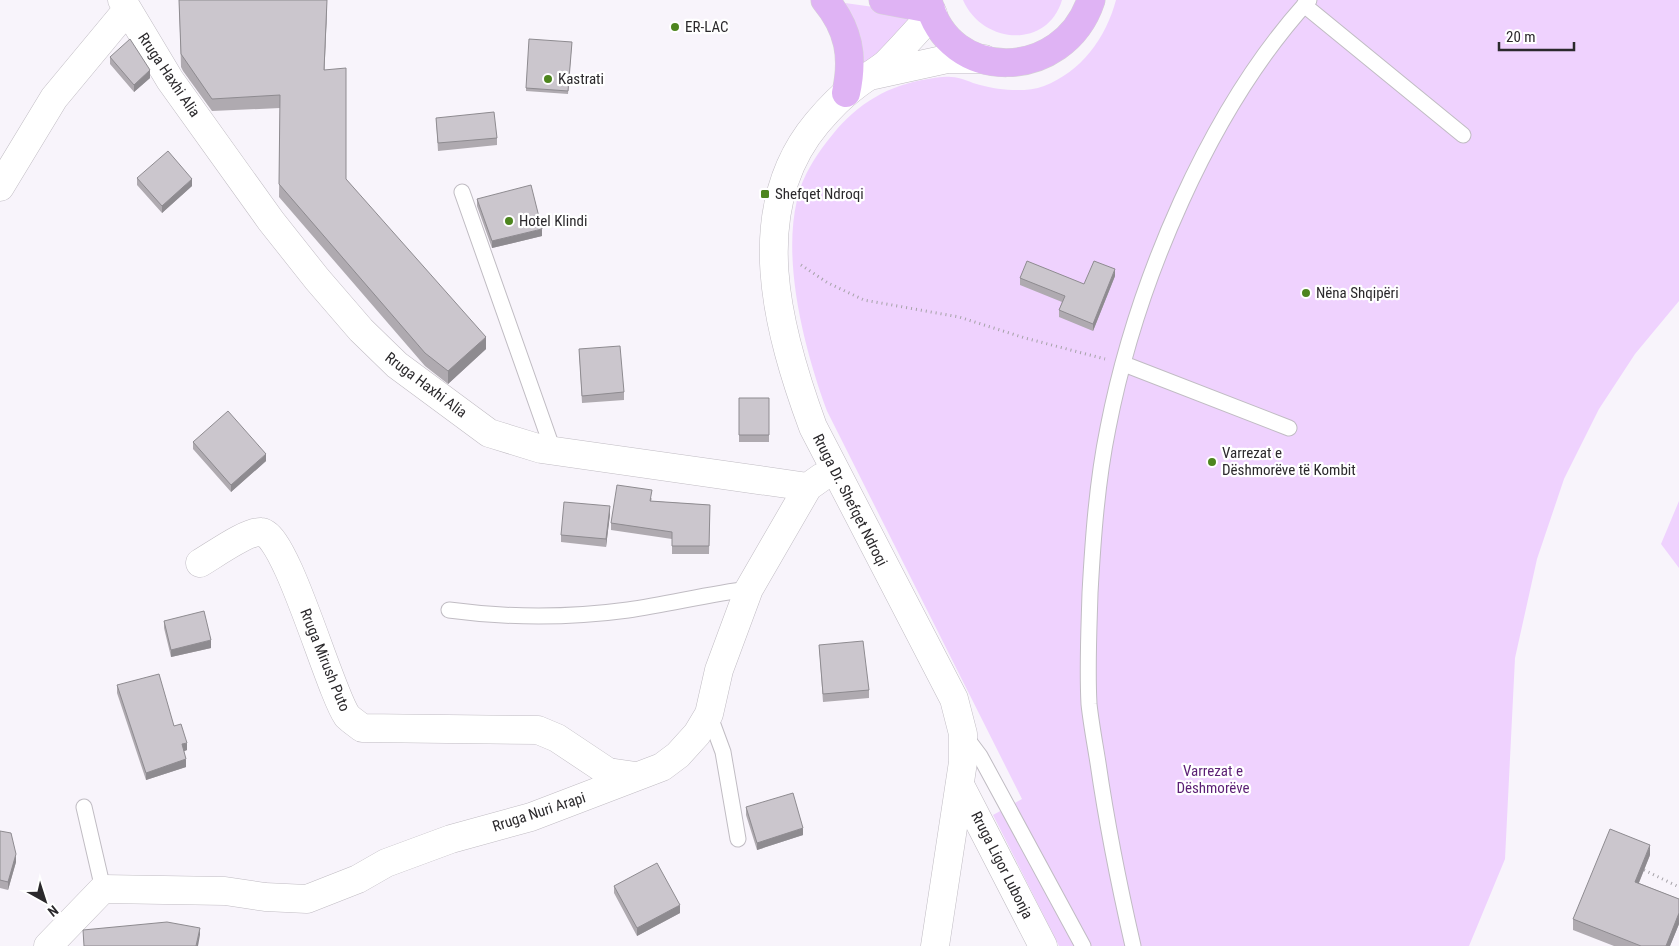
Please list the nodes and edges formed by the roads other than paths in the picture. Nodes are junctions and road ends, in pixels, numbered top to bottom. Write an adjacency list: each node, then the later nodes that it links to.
1 (825, 0): 9 (main road)
2 (883, 0): 6 (main road)
3 (1091, 0): 7 (main road)
4 (1306, 2): 10 (lane); 13 (lane)
5 (124, 5): 11 (street); 15 (street, Rruga Haxhi Alia)
6 (931, 8): 7 (main road); 8 (street, Rruga Dr. Shefqet Ndroqi)
7 (984, 59): 8 (street, Rruga Dr. Shefqet Ndroqi)
8 (872, 75): 9 (street, Rruga Dr. Shefqet Ndroqi)
9 (846, 93): 16 (street, Rruga Dr. Shefqet Ndroqi)
10 (1463, 135)
11 (0, 187)
12 (462, 192): 15 (lane)
13 (1124, 364): 14 (lane); 32 (lane)
14 (1289, 428)
15 (553, 450): 17 (street, Rruga Haxhi Alia)
16 (833, 470): 17 (street); 22 (street, Rruga Dr. Shefqet Ndroqi)
17 (808, 487): 19 (street, Rruga Nuri Arapi)
18 (200, 563): 23 (street, Rruga Mirush Puto)
19 (750, 589): 20 (lane); 21 (street, Rruga Nuri Arapi)
20 (448, 610)
21 (709, 714): 23 (street, Rruga Nuri Arapi); 26 (lane)
22 (963, 734): 24 (street, Rruga Dr. Shefqet Ndroqi); 31 (lane)
23 (636, 776): 27 (street, Rruga Nuri Arapi)
24 (960, 785): 29 (street, Rruga Dr. Shefqet Ndroqi); 30 (street, Rruga Ligor Lubonja)
25 (84, 807): 27 (lane)
26 (738, 839)
27 (103, 889): 28 (street)
28 (48, 946)
29 (934, 946)
30 (1043, 946)
31 (1083, 946)
32 (1133, 946)

